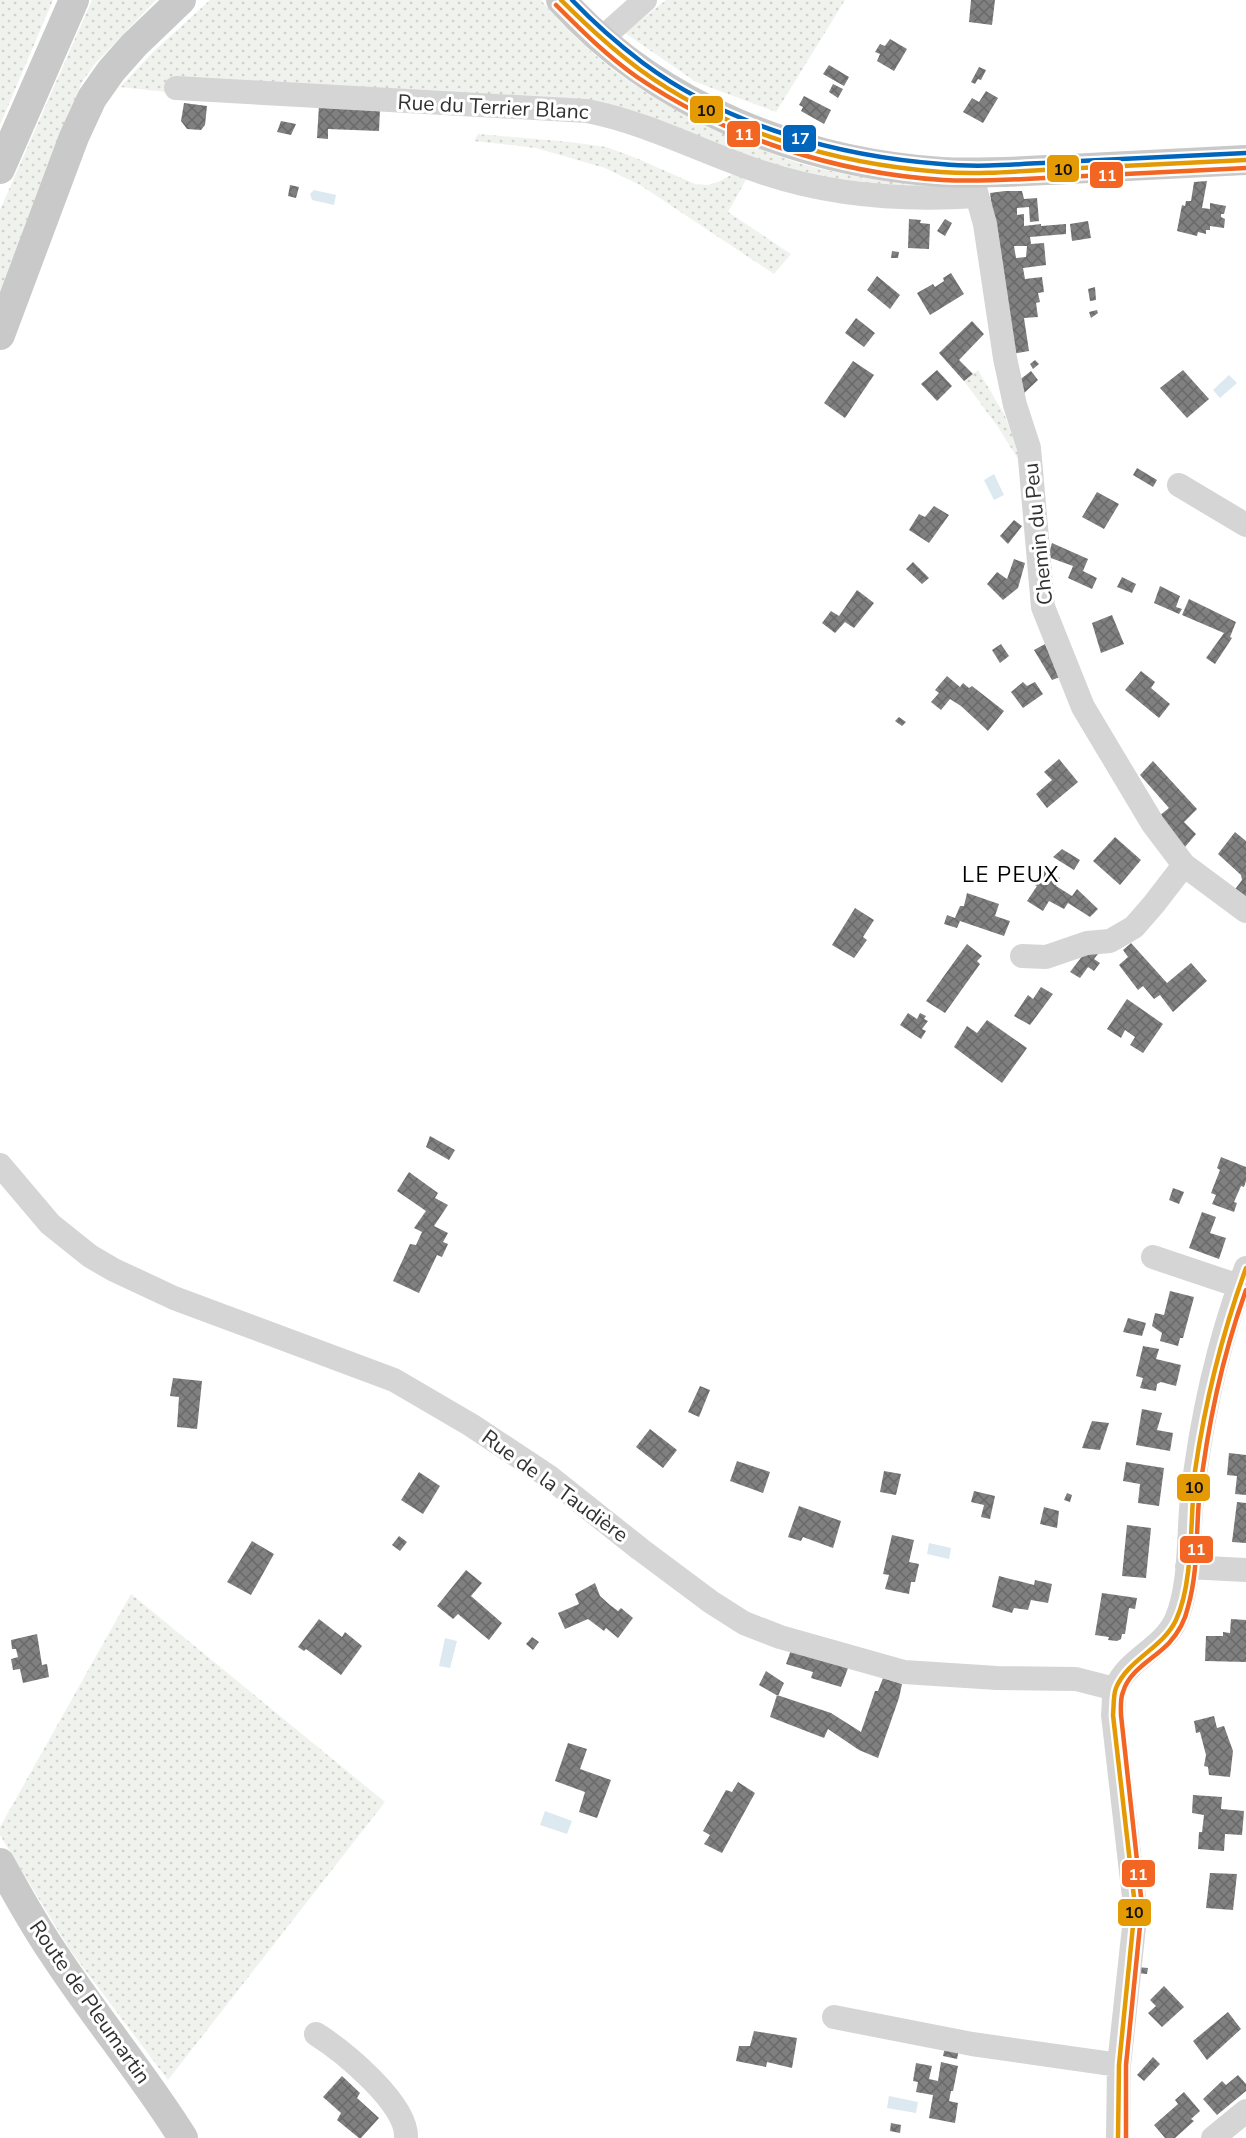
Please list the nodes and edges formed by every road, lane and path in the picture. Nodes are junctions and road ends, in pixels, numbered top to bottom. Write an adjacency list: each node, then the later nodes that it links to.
1 (181, 0): 10 (main road)
2 (561, 0): 5 (main road)
3 (645, 0): 5 (street)
4 (72, 3): 8 (main road)
5 (600, 40): 9 (main road)
6 (176, 88): 9 (street, Rue du Terrier Blanc)
7 (1246, 160): 9 (main road)
8 (0, 169)
9 (974, 184): 13 (street, Chemin du Peu)
10 (0, 335)
11 (1179, 485): 12 (street)
12 (1246, 525)
13 (1184, 865): 14 (street, Chemin du Peu); 15 (street)
14 (1246, 911)
15 (1022, 956)
16 (0, 1165): 21 (street, Rue de la Taudière)
17 (1153, 1257): 18 (street)
18 (1243, 1277): 19 (street)
19 (1187, 1568): 20 (street); 21 (street)
20 (1246, 1570)
21 (1115, 1689): 25 (street)
22 (0, 1863): 27 (main road, Route de Pleumartin)
23 (834, 2017): 25 (street)
24 (316, 2034): 28 (street)
25 (1119, 2065): 29 (street)
26 (1246, 2111): 30 (street)
27 (183, 2138)
28 (406, 2138)
29 (1118, 2138)
30 (1213, 2138)

